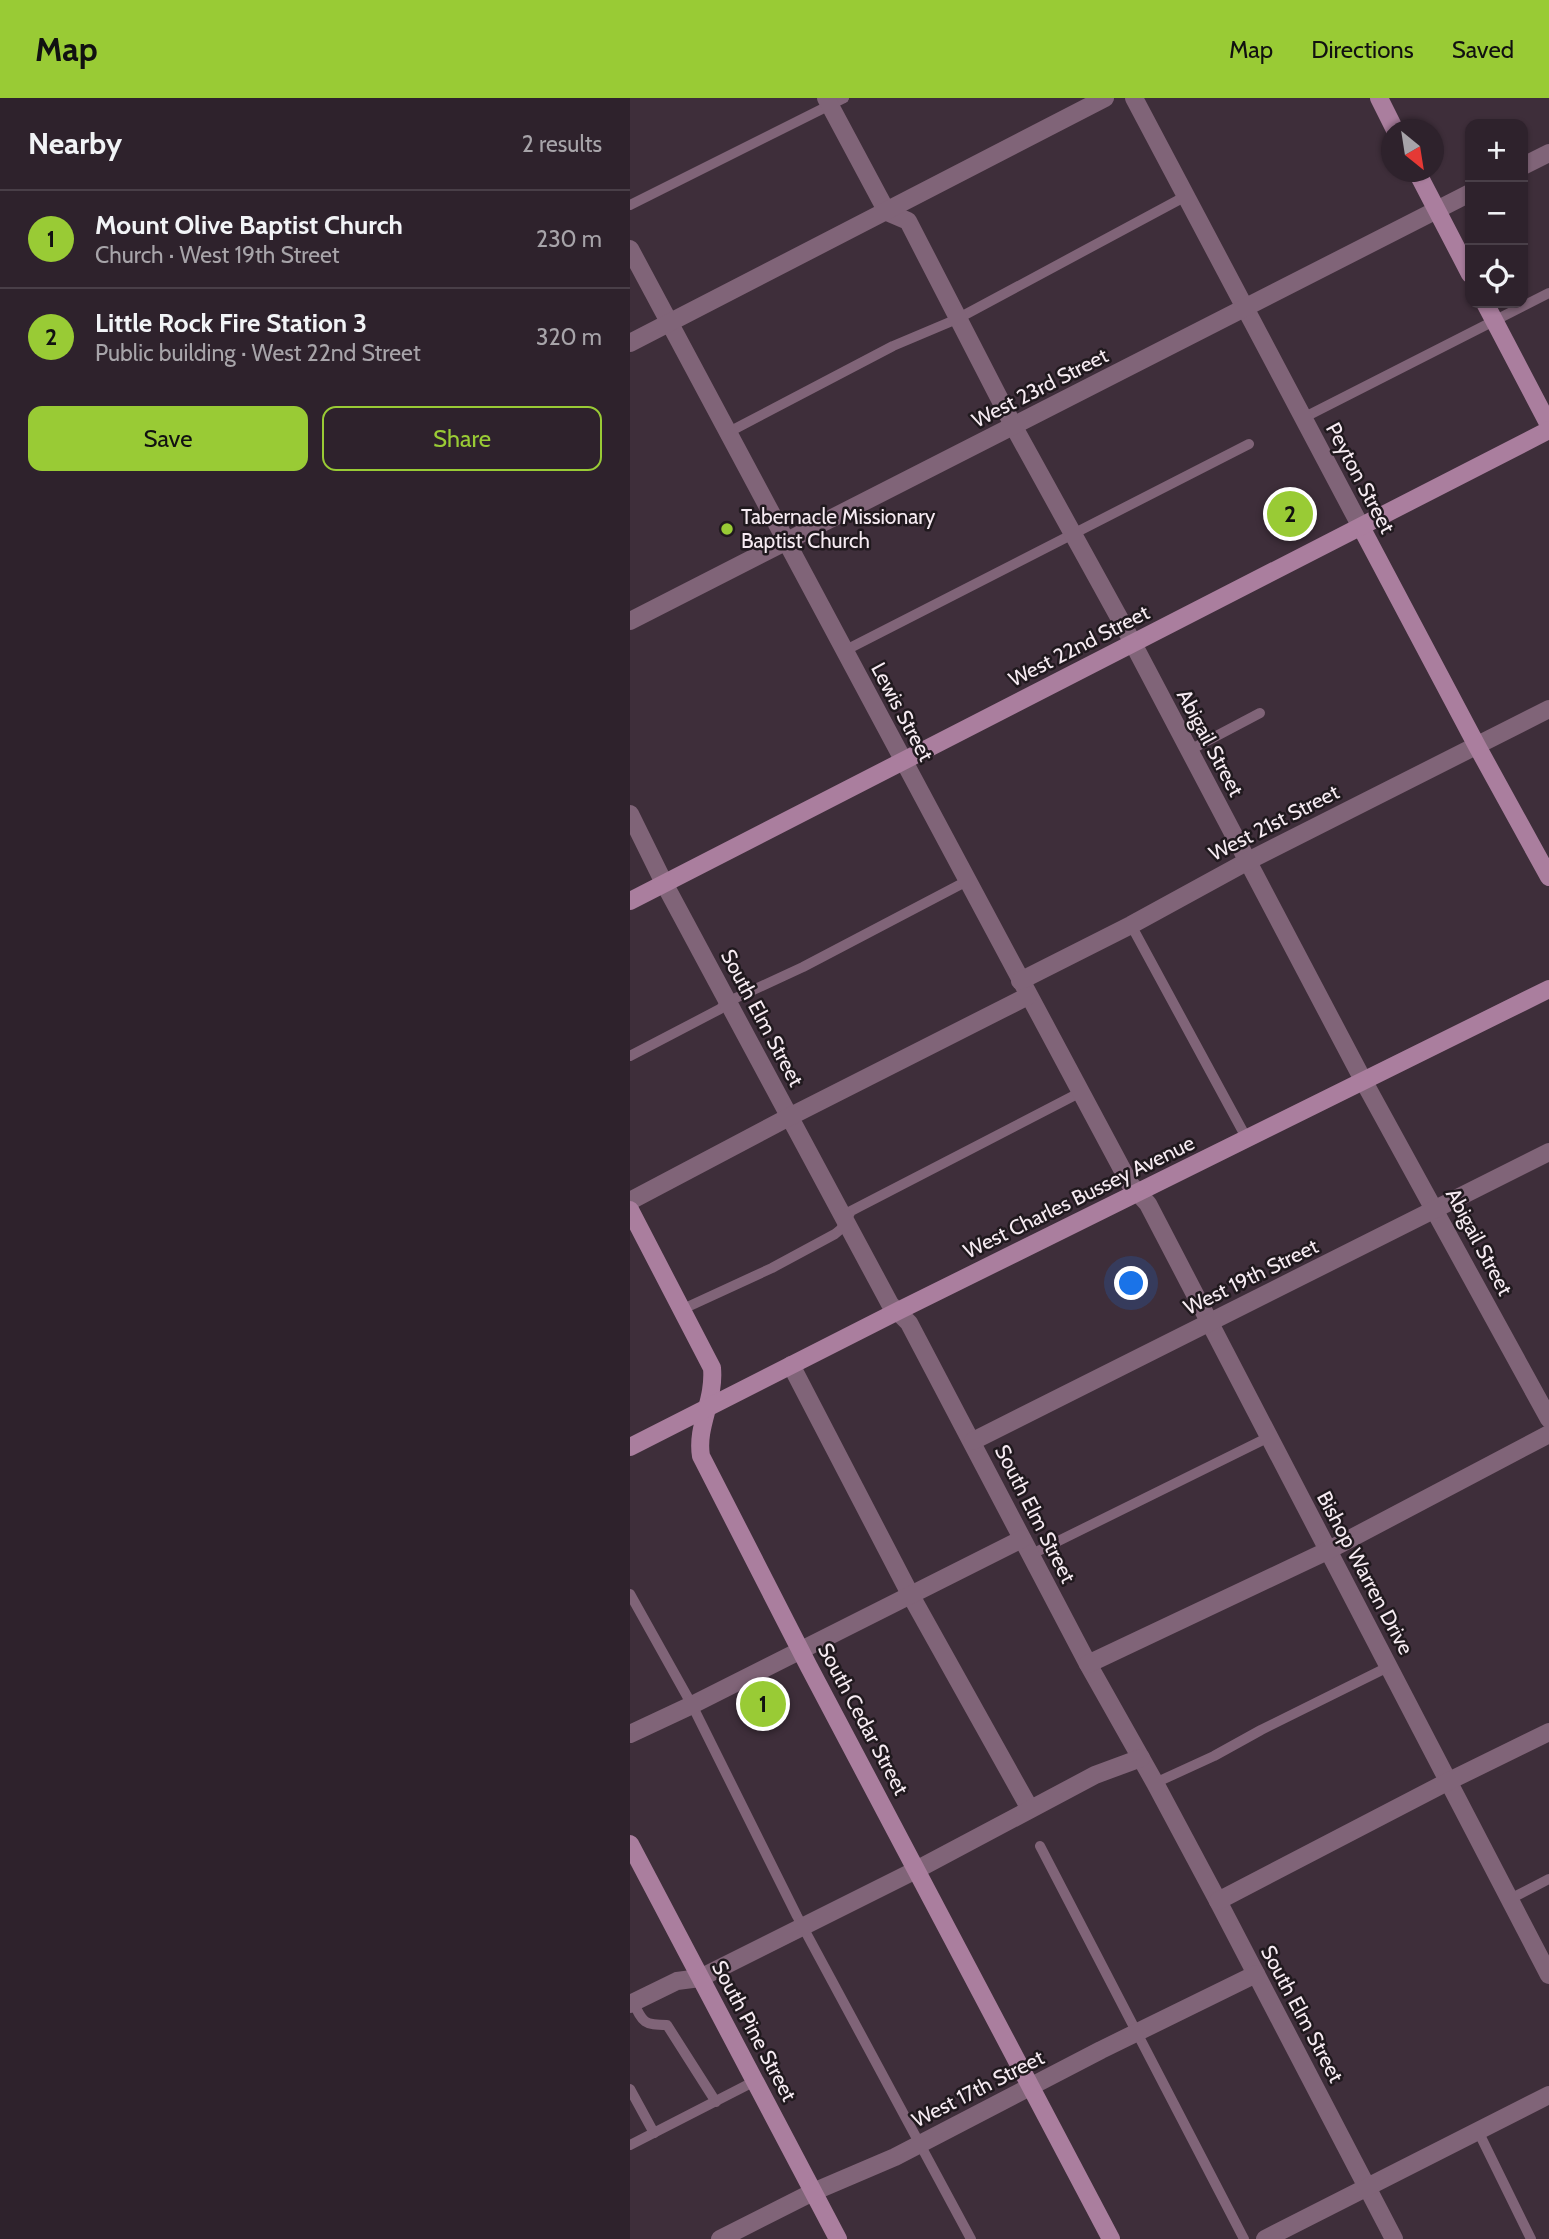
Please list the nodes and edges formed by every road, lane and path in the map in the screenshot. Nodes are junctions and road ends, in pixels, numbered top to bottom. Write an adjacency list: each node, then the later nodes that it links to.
1 (1134, 98): 10 (street, Peyton Street)
2 (1379, 98): 5 (street)
3 (1100, 99): 13 (street)
4 (833, 100): 11 (lane); 13 (street, Abigail Street)
5 (1390, 119)
6 (1549, 153): 7 (street)
7 (1528, 164)
8 (1422, 182): 12 (street)
9 (1465, 196): 12 (street, West 23rd Street)
10 (1186, 197): 17 (street, Peyton Street); 19 (lane)
11 (630, 205)
12 (1437, 210): 15 (street); 17 (street, West 23rd Street)
13 (887, 212): 19 (street, Abigail Street); 21 (street)
14 (630, 248): 21 (street, Lewis Street)
15 (1465, 264)
16 (1549, 293): 20 (lane)
17 (1245, 308): 23 (street, Peyton Street); 24 (street, West 23rd Street)
18 (1488, 308): 20 (street)
19 (957, 319): 24 (street, Abigail Street); 26 (lane)
20 (1494, 320): 23 (lane); 25 (street)
21 (670, 322): 22 (street); 26 (street, Lewis Street)
22 (630, 342)
23 (1303, 418): 28 (street, Peyton Street)
24 (1014, 426): 29 (street, Abigail Street); 30 (street, West 23rd Street)
25 (1549, 428): 28 (street, West 22nd Street)
26 (727, 433): 30 (street, Lewis Street)
27 (1249, 444): 29 (lane)
28 (1361, 527): 32 (street, West 22nd Street); 36 (street, Peyton Street)
29 (1073, 534): 32 (street, Abigail Street); 33 (lane)
30 (785, 542): 31 (street, West 23rd Street); 33 (street, Lewis Street)
31 (630, 621)
32 (1132, 644): 37 (street, Abigail Street); 38 (street, West 22nd Street)
33 (844, 651): 38 (street, Lewis Street)
34 (1549, 709): 36 (street, West 21st Street)
35 (1260, 713): 37 (lane)
36 (1477, 746): 40 (street, West 21st Street); 41 (street, Peyton Street)
37 (1188, 751): 40 (street, Abigail Street)
38 (904, 762): 42 (street, Lewis Street); 43 (street, West 22nd Street)
39 (630, 814): 43 (street, South Elm Street)
40 (1248, 861): 45 (street, West 21st Street); 50 (street, Abigail Street)
41 (1549, 877)
42 (967, 881): 46 (street, Lewis Street); 48 (lane)
43 (664, 883): 44 (street, West 22nd Street); 48 (street, South Elm Street)
44 (630, 901)
45 (1130, 925): 46 (street, West 21st Street); 53 (lane)
46 (1024, 988): 51 (street, Lewis Street); 52 (street, West 21st Street)
47 (1549, 989): 50 (street, West Charles Bussey Avenue)
48 (727, 1002): 49 (lane); 52 (street, South Elm Street)
49 (630, 1056)
50 (1363, 1080): 53 (street, West Charles Bussey Avenue); 58 (street, Abigail Street)
51 (1081, 1092): 55 (street, Lewis Street); 59 (lane)
52 (789, 1116): 56 (street, West 21st Street); 59 (street, South Elm Street)
53 (1247, 1139): 55 (street, West Charles Bussey Avenue)
54 (1549, 1152): 58 (street, West 19th Street)
55 (1140, 1193): 61 (street, West Charles Bussey Avenue); 62 (street, Bishop Warren Drive)
56 (630, 1201)
57 (630, 1210): 60 (street, South Cedar Street)
58 (1436, 1210): 62 (street, West 19th Street); 65 (street, Abigail Street)
59 (845, 1219): 60 (lane); 61 (street, South Elm Street)
60 (683, 1309): 64 (street, South Cedar Street)
61 (898, 1311): 63 (street, West Charles Bussey Avenue); 68 (street, South Elm Street)
62 (1210, 1323): 67 (street, Bishop Warren Drive); 68 (street, West 19th Street)
63 (791, 1365): 64 (street, West Charles Bussey Avenue); 73 (street)
64 (709, 1406): 69 (street, West Charles Bussey Avenue); 74 (street, South Cedar Street)
65 (1549, 1419)
66 (1549, 1434): 71 (street)
67 (1269, 1437): 70 (lane); 71 (street, Bishop Warren Drive)
68 (973, 1441): 70 (street, South Elm Street)
69 (630, 1447)
70 (1026, 1547): 73 (street); 75 (street, South Elm Street)
71 (1327, 1551): 75 (street); 76 (street, Bishop Warren Drive)
72 (630, 1594): 77 (lane)
73 (910, 1594): 74 (street); 83 (street)
74 (801, 1651): 77 (street); 87 (street, South Cedar Street)
75 (1088, 1664): 80 (street, South Elm Street)
76 (1388, 1667): 81 (street, Bishop Warren Drive); 82 (lane)
77 (692, 1705): 79 (street); 91 (lane)
78 (1549, 1732): 81 (street)
79 (630, 1734)
80 (1141, 1758): 82 (street, South Elm Street); 83 (street)
81 (1447, 1782): 89 (street, Bishop Warren Drive); 90 (street)
82 (1155, 1783): 90 (street, South Elm Street)
83 (1030, 1809): 87 (street)
84 (630, 1844): 86 (street, South Pine Street)
85 (1040, 1846): 96 (lane)
86 (634, 1863): 94 (street, South Pine Street)
87 (918, 1869): 91 (street); 98 (street, South Cedar Street)
88 (1549, 1879): 89 (lane)
89 (1508, 1900): 93 (street, Bishop Warren Drive)
90 (1218, 1901): 92 (street, South Elm Street)
91 (803, 1926): 94 (street); 104 (lane)
92 (1256, 1974): 96 (street, West 17th Street); 106 (street, South Elm Street)
93 (1549, 1975)
94 (700, 1978): 95 (street); 97 (street, South Pine Street)
95 (632, 2003): 101 (lane)
96 (1136, 2032): 98 (street, West 17th Street); 112 (lane)
97 (755, 2081): 101 (lane); 107 (street, South Pine Street)
98 (1031, 2087): 104 (street, West 17th Street); 111 (street, South Cedar Street)
99 (630, 2089): 103 (lane)
100 (1549, 2095): 102 (street)
101 (718, 2101): 103 (lane)
102 (1478, 2131): 106 (street); 115 (lane)
103 (653, 2133): 105 (lane)
104 (922, 2144): 107 (street, West 17th Street); 110 (lane)
105 (630, 2145)
106 (1367, 2188): 113 (street); 114 (street, South Elm Street)
107 (813, 2192): 108 (street, West 17th Street); 109 (street, South Pine Street)
108 (720, 2239)
109 (838, 2239)
110 (971, 2239)
111 (1111, 2239)
112 (1244, 2239)
113 (1265, 2239)
114 (1394, 2239)
115 (1531, 2239)

